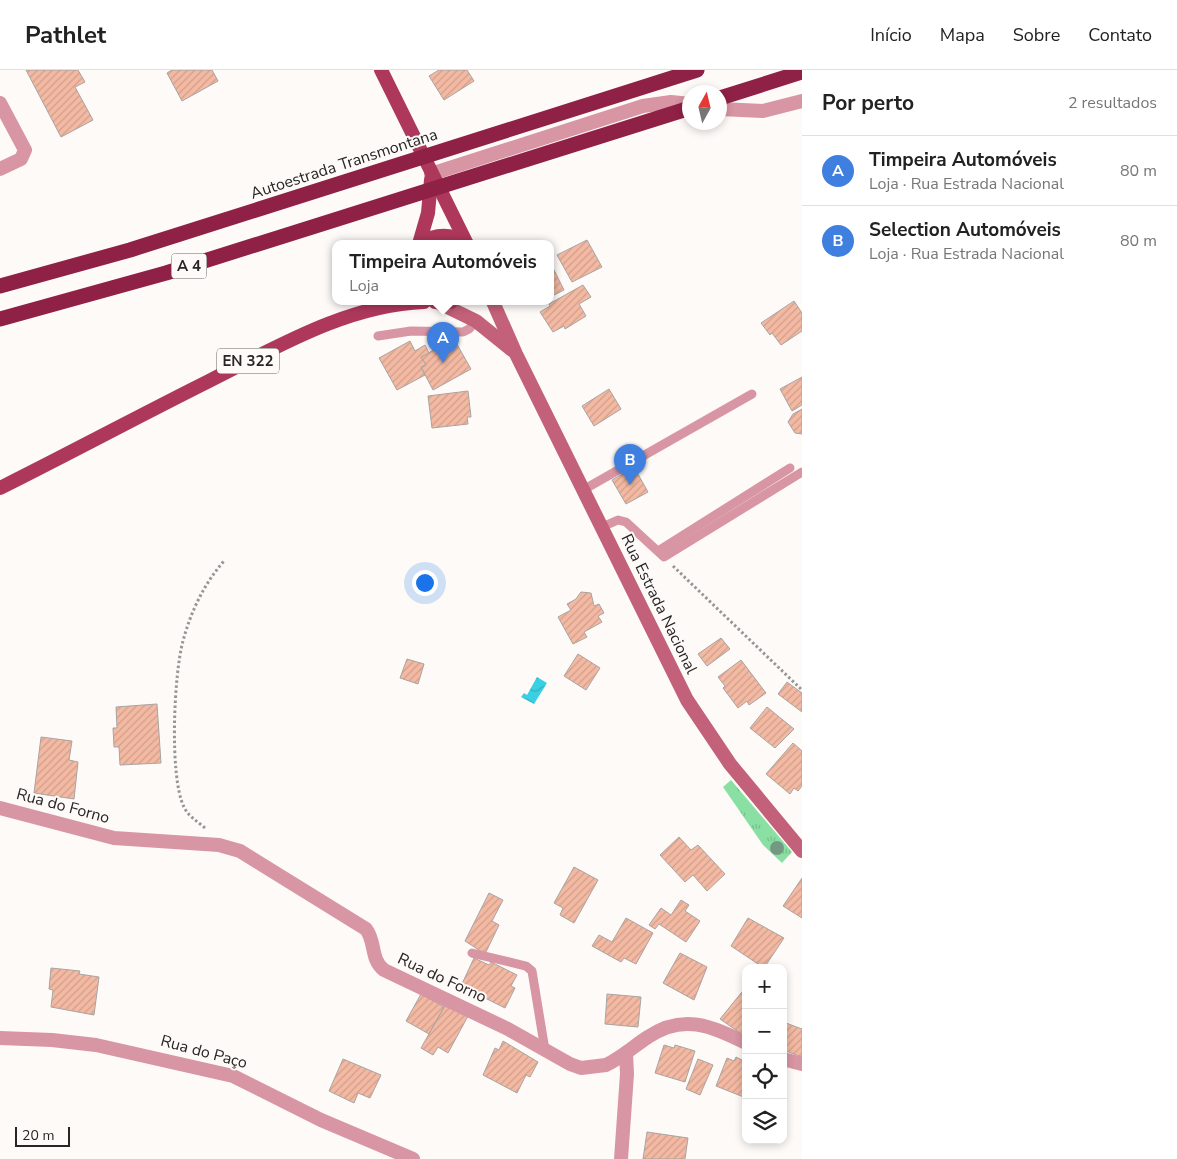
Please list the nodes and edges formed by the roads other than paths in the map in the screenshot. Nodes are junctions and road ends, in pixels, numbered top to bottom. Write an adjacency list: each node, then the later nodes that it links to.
1 (381, 70): 11 (main road)
2 (697, 70): 16 (highway, Autoestrada Transmontana / A 4)
3 (802, 72): 4 (highway)
4 (727, 96)
5 (802, 101): 8 (street)
6 (0, 103): 10 (street)
7 (682, 104): 11 (street)
8 (727, 108)
9 (682, 109): 21 (highway, A 4)
10 (0, 169)
11 (431, 174): 12 (main road); 15 (main road)
12 (420, 240)
13 (427, 240): 14 (main road)
14 (459, 240)
15 (465, 240)
16 (0, 286)
17 (356, 305): 23 (main road, EN 322)
18 (396, 305): 23 (main road, EN 322)
19 (447, 305): 22 (main road)
20 (494, 305): 25 (main road, Rua Estrada Nacional)
21 (0, 319)
22 (476, 321): 24 (lane); 25 (main road)
23 (326, 325): 29 (main road, EN 322)
24 (378, 336)
25 (516, 354): 30 (main road, Rua Estrada Nacional)
26 (752, 394): 30 (lane)
27 (790, 468): 32 (lane)
28 (802, 472): 32 (lane)
29 (0, 488)
30 (583, 490): 31 (main road, Rua Estrada Nacional)
31 (602, 527): 32 (lane); 34 (main road, Rua Estrada Nacional)
32 (661, 554)
33 (0, 808): 38 (street, Rua do Forno)
34 (802, 851)
35 (472, 953): 38 (lane)
36 (0, 1038): 42 (street, Rua do Paço)
37 (742, 1041): 39 (street, Rua do Forno)
38 (545, 1050): 39 (street, Rua do Forno)
39 (626, 1053): 43 (street)
40 (787, 1060): 41 (street)
41 (802, 1064)
42 (413, 1159)
43 (621, 1159)

